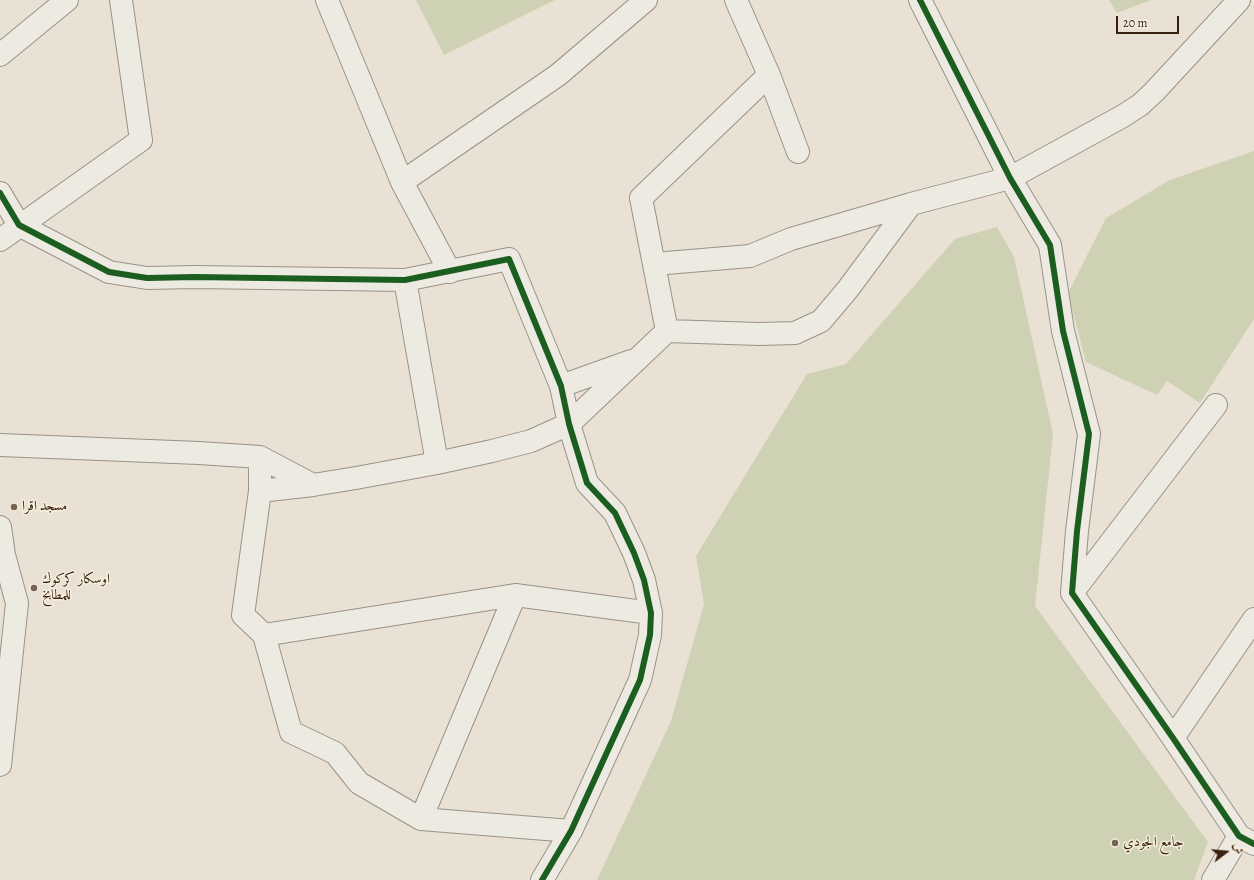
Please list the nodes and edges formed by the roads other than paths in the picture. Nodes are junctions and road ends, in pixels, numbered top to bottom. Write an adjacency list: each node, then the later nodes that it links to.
1 (66, 0): 8 (street)
2 (121, 0): 15 (street)
3 (327, 0): 12 (street)
4 (646, 0): 12 (street)
5 (736, 0): 9 (street)
6 (920, 0): 11 (street)
7 (1239, 0): 11 (street)
8 (0, 55)
9 (769, 75): 10 (street); 17 (street)
10 (798, 152)
11 (1010, 178): 14 (street); 32 (street)
12 (402, 182): 18 (street)
13 (0, 193): 15 (street)
14 (911, 204): 17 (street); 20 (street)
15 (19, 225): 16 (street); 19 (street)
16 (0, 240)
17 (654, 264): 20 (street)
18 (450, 272): 19 (street); 22 (street)
19 (405, 280): 27 (street)
20 (667, 331): 21 (street)
21 (638, 359): 22 (street); 24 (street)
22 (561, 386): 24 (street)
23 (1216, 405): 32 (street)
24 (569, 424): 27 (street); 34 (street)
25 (0, 445): 26 (street)
26 (260, 457): 28 (street); 29 (street)
27 (437, 463): 28 (street)
28 (313, 485): 29 (street)
29 (260, 491): 36 (street)
30 (0, 526): 31 (street)
31 (2, 557): 38 (street)
32 (1072, 593): 37 (street)
33 (515, 595): 34 (street); 36 (street); 39 (street)
34 (651, 613): 40 (street)
35 (1254, 619): 37 (street)
36 (264, 635): 39 (street)
37 (1174, 738): 41 (street)
38 (0, 766)
39 (421, 819): 40 (street)
40 (571, 831): 42 (street)
41 (1246, 840): 43 (street)
42 (542, 880)
43 (1213, 880)

